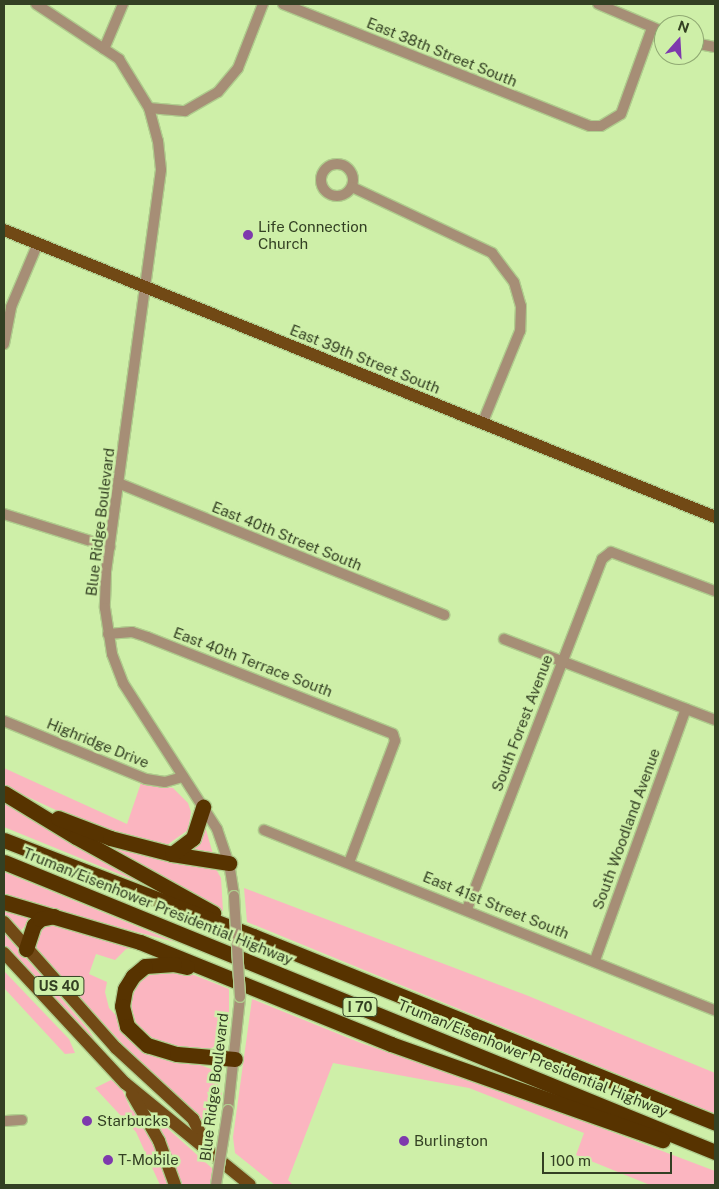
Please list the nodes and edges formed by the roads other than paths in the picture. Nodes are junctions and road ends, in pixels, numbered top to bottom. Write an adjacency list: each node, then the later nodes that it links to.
1 (36, 4): 7 (street, Blue Ridge Boulevard)
2 (123, 4): 7 (street)
3 (263, 4): 8 (street)
4 (283, 4): 6 (street, East 38th Street South)
5 (598, 4): 6 (street)
6 (652, 28)
7 (104, 49): 8 (street, Blue Ridge Boulevard)
8 (149, 108): 12 (street, Blue Ridge Boulevard)
9 (352, 187): 14 (street)
10 (4, 230): 11 (main road, East 39th Street South)
11 (38, 243): 12 (main road, East 39th Street South); 13 (street)
12 (145, 286): 14 (main road, East 39th Street South); 15 (street, Blue Ridge Boulevard)
13 (4, 344)
14 (482, 424): 17 (main road, East 39th Street South)
15 (118, 483): 18 (street, Blue Ridge Boulevard); 20 (street, East 40th Street South)
16 (4, 514): 18 (street)
17 (715, 517)
18 (110, 547): 21 (street, Blue Ridge Boulevard)
19 (715, 591): 23 (street, South Forest Avenue)
20 (444, 616)
21 (108, 634): 27 (street, Blue Ridge Boulevard); 36 (street, East 40th Terrace South)
22 (504, 639): 23 (street)
23 (562, 661): 24 (street); 38 (street, South Forest Avenue)
24 (686, 709): 25 (street); 44 (street, South Woodland Avenue)
25 (715, 720)
26 (4, 721): 27 (street, Highridge Drive)
27 (183, 777): 29 (street, Blue Ridge Boulevard)
28 (4, 793): 30 (highway)
29 (203, 806): 33 (highway); 35 (street, Blue Ridge Boulevard)
30 (31, 808): 33 (highway); 41 (highway)
31 (264, 830): 36 (street, East 41st Street South)
32 (4, 840): 41 (highway, Truman/Eisenhower Presidential Highway / I 70)
33 (172, 854): 35 (highway)
34 (4, 862): 55 (highway, Truman/Eisenhower Presidential Highway / I 70)
35 (228, 863): 48 (street, Blue Ridge Boulevard, bridge)
36 (349, 863): 38 (street, East 41st Street South)
37 (4, 902): 39 (highway)
38 (467, 909): 44 (street, East 41st Street South)
39 (54, 916): 42 (highway); 45 (highway)
40 (4, 922): 42 (main road, US 40)
41 (253, 936): 52 (highway, Truman/Eisenhower Presidential Highway / I 70)
42 (26, 949): 47 (main road, US 40)
43 (4, 953): 49 (main road, US 40)
44 (595, 960): 46 (street, East 41st Street South)
45 (218, 976): 48 (highway); 56 (highway)
46 (715, 1010)
47 (116, 1048): 49 (street); 54 (main road, US 40)
48 (235, 1058): 58 (street, Blue Ridge Boulevard, bridge)
49 (104, 1060): 50 (main road, US 40)
50 (125, 1083): 54 (main road, US 40); 57 (main road)
51 (6, 1121): 53 (street)
52 (715, 1124)
53 (15, 1129)
54 (207, 1148): 59 (main road, US 40)
55 (715, 1152)
56 (715, 1158)
57 (175, 1185)
58 (216, 1185)
59 (250, 1185)

